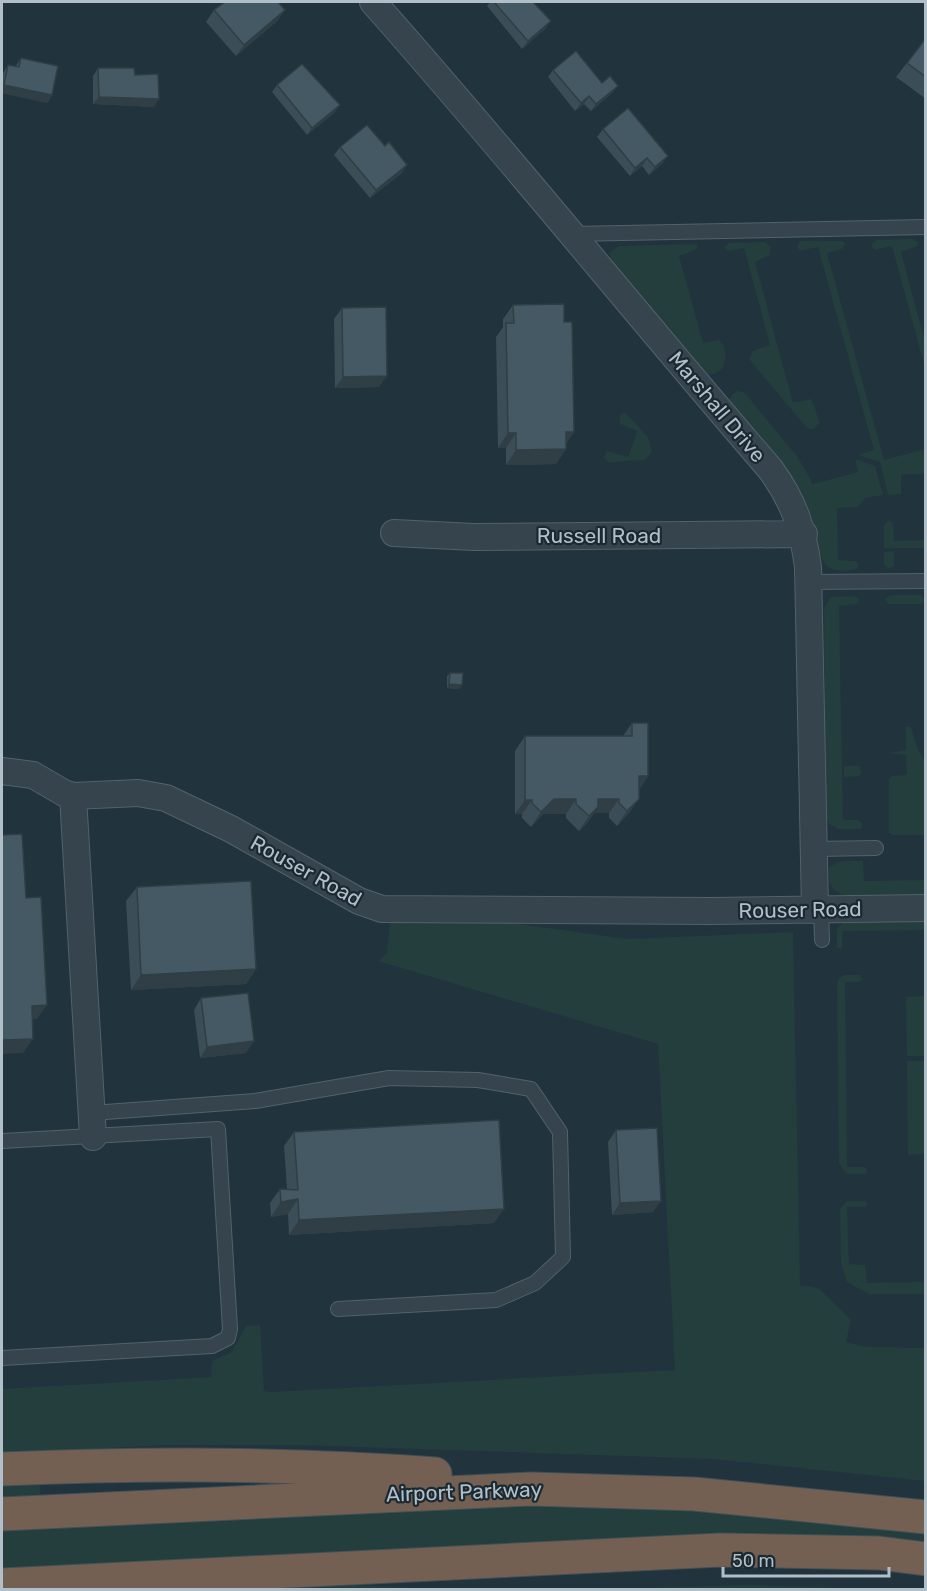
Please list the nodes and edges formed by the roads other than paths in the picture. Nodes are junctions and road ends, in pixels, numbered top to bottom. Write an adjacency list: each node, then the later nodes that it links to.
1 (373, 2): 3 (street, Marshall Drive)
2 (926, 227): 3 (lane)
3 (570, 234): 5 (street, Marshall Drive)
4 (394, 533): 5 (street, Russell Road)
5 (804, 534): 7 (street, Marshall Drive)
6 (926, 581): 7 (lane)
7 (808, 582): 11 (street, Marshall Drive)
8 (2, 771): 9 (street)
9 (73, 795): 13 (street, Rouser Road); 15 (street)
10 (876, 848): 11 (lane)
11 (814, 849): 13 (street, Marshall Drive)
12 (926, 908): 13 (street, Rouser Road)
13 (818, 910): 14 (lane)
14 (822, 940)
15 (93, 1125): 16 (lane); 17 (lane); 18 (lane)
16 (2, 1142)
17 (339, 1309)
18 (2, 1358)
19 (2, 1469): 20 (highway)
20 (694, 1494): 21 (highway, Airport Parkway); 22 (highway, Airport Parkway)
21 (2, 1514)
22 (926, 1517)
23 (926, 1559): 24 (highway)
24 (2, 1585)

